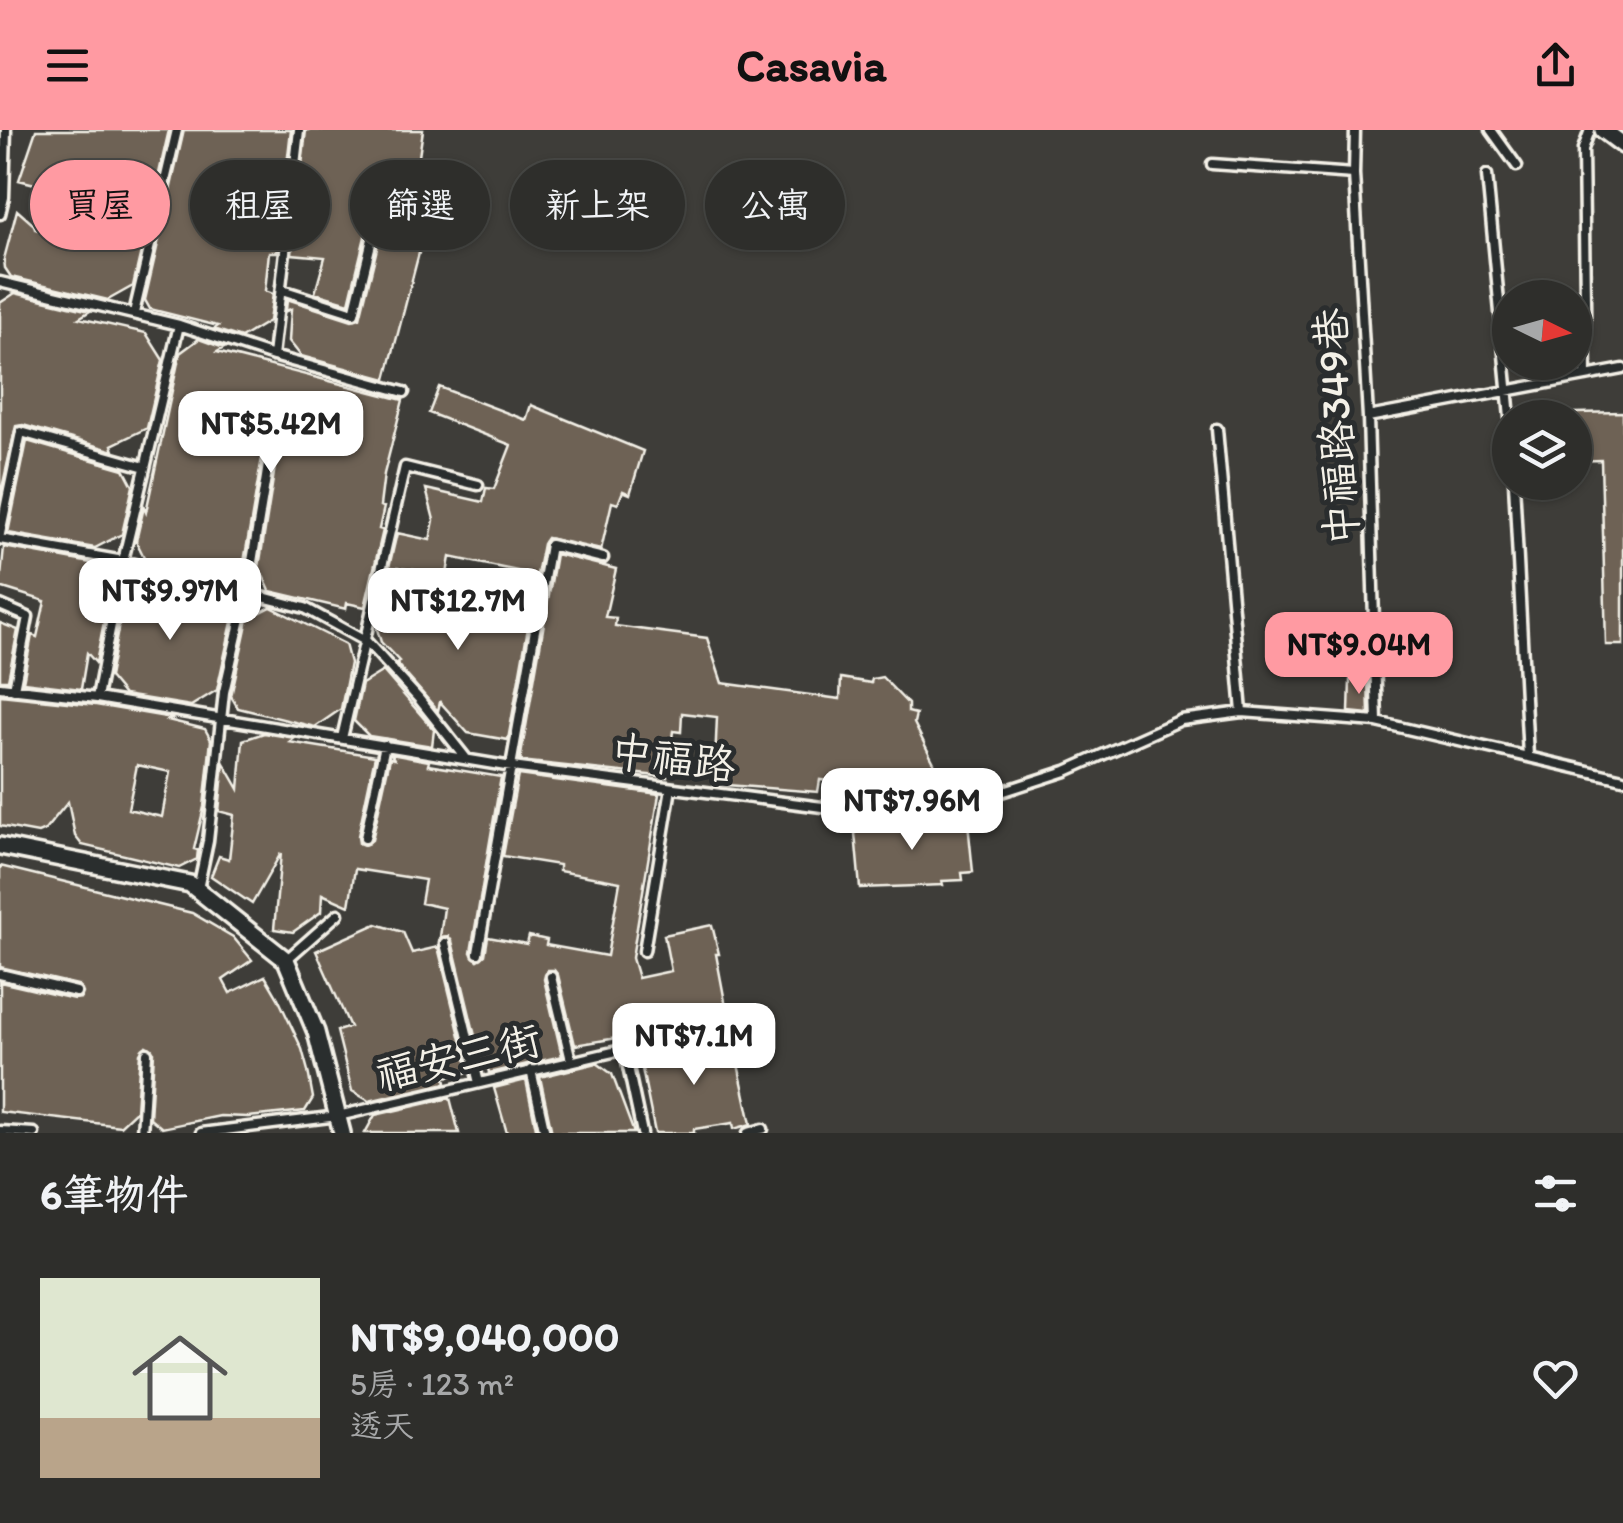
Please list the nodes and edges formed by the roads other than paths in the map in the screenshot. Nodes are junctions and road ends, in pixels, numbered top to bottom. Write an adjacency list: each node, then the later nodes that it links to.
1 (6, 130): 13 (lane)
2 (177, 130): 19 (lane)
3 (299, 130): 18 (lane)
4 (1355, 130): 11 (lane, 中福路349巷)
5 (1490, 130): 10 (lane)
6 (1590, 130): 16 (lane)
7 (1603, 130): 8 (street)
8 (1623, 145)
9 (1212, 164): 11 (lane)
10 (1517, 166)
11 (1354, 174): 28 (lane, 中福路349巷)
12 (1487, 176): 25 (lane)
13 (2, 196): 14 (lane)
14 (0, 214)
15 (369, 250): 18 (lane)
16 (1585, 280)
17 (0, 282): 19 (lane)
18 (282, 290): 21 (lane)
19 (134, 313): 20 (lane)
20 (179, 325): 21 (lane); 31 (lane)
21 (273, 356): 26 (lane)
22 (1623, 369): 23 (lane)
23 (1592, 375)
24 (1564, 380): 25 (lane)
25 (1509, 390): 27 (lane); 28 (lane)
26 (404, 392)
27 (1509, 400)
28 (1368, 417): 47 (lane, 中福路349巷)
29 (1217, 429): 45 (lane)
30 (270, 453): 38 (lane)
31 (145, 467): 34 (lane); 36 (lane)
32 (478, 484): 37 (lane)
33 (1515, 500): 50 (lane)
34 (0, 536): 36 (lane)
35 (603, 558): 40 (lane)
36 (122, 561): 38 (lane); 44 (lane)
37 (381, 574): 40 (lane); 41 (lane)
38 (247, 592): 41 (lane); 46 (lane)
39 (0, 605): 43 (lane)
40 (540, 605): 52 (lane)
41 (367, 642): 48 (lane); 51 (lane)
42 (0, 687): 43 (lane, 中福路)
43 (14, 688): 44 (lane, 中福路)
44 (96, 698): 46 (lane, 中福路)
45 (1242, 712): 47 (lane, 中福路); 54 (lane, 中福路)
46 (223, 720): 48 (lane, 中福路); 57 (lane)
47 (1378, 722): 50 (lane, 中福路)
48 (342, 738): 49 (lane, 中福路)
49 (385, 744): 51 (lane, 中福路); 55 (lane)
50 (1528, 756): 53 (lane, 中福路)
51 (465, 757): 52 (lane, 中福路)
52 (512, 766): 54 (lane, 中福路); 61 (lane)
53 (1623, 779)
54 (671, 788): 60 (lane)
55 (365, 838)
56 (0, 846): 57 (street)
57 (198, 889): 62 (street)
58 (338, 914): 62 (lane)
59 (445, 943): 71 (lane)
60 (644, 951)
61 (478, 953)
62 (286, 960): 72 (street)
63 (0, 974): 65 (lane)
64 (551, 977): 69 (lane)
65 (76, 992)
66 (729, 1025): 67 (lane, 福安三街)
67 (624, 1048): 69 (lane, 福安三街); 80 (lane)
68 (148, 1053): 76 (lane)
69 (571, 1060): 70 (lane, 福安三街)
70 (530, 1070): 71 (lane, 福安三街); 79 (lane)
71 (479, 1083): 72 (lane, 福安三街)
72 (338, 1116): 77 (lane, 福安三街); 78 (street)
73 (762, 1129): 81 (lane)
74 (0, 1131): 75 (lane)
75 (34, 1133)
76 (142, 1133)
77 (201, 1133)
78 (342, 1133)
79 (545, 1133)
80 (642, 1133)
81 (748, 1133)

